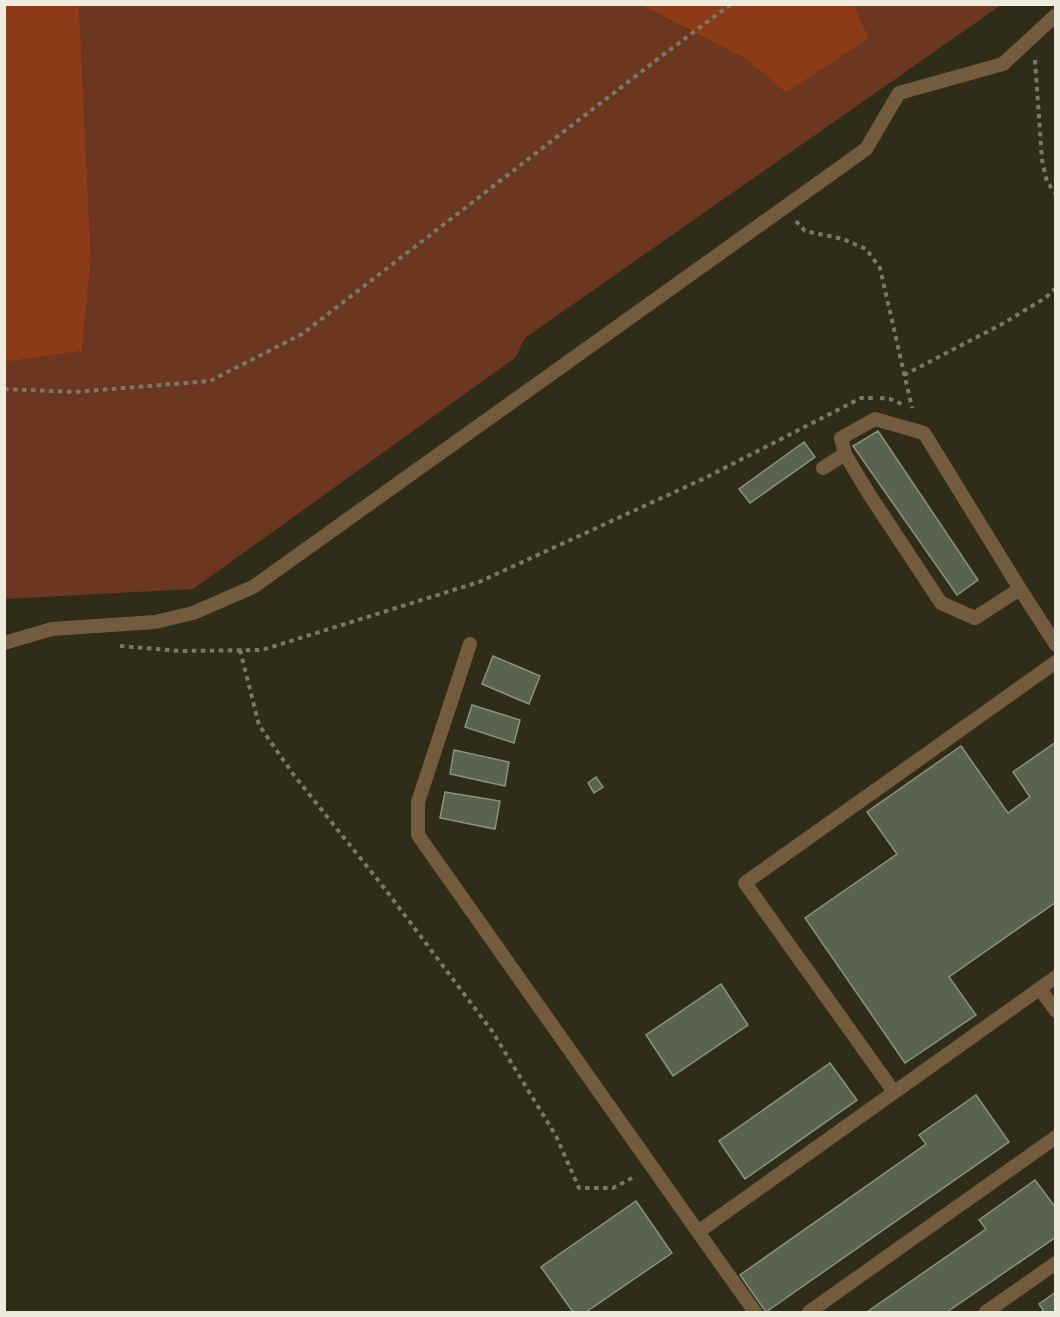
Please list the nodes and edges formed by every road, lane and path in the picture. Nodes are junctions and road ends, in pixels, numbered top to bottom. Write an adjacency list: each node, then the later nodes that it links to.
1 (731, 4): 8 (path)
2 (1056, 15): 3 (lane)
3 (1034, 36): 4 (path); 5 (lane)
4 (1056, 194)
5 (784, 208): 7 (path); 14 (lane)
6 (1056, 288): 7 (path)
7 (904, 375): 9 (path)
8 (4, 389)
9 (912, 408): 10 (path); 18 (path)
10 (924, 433): 11 (lane); 13 (lane)
11 (845, 454): 12 (lane); 13 (lane)
12 (823, 468)
13 (1020, 589): 17 (lane)
14 (4, 643)
15 (470, 644): 25 (lane)
16 (109, 645): 18 (path)
17 (1056, 645)
18 (240, 650): 25 (path)
19 (1056, 662): 23 (lane)
20 (1056, 977): 21 (lane)
21 (1040, 988): 22 (lane); 23 (lane)
22 (1056, 1011)
23 (894, 1092): 26 (lane)
24 (1056, 1137): 29 (lane)
25 (653, 1167): 26 (lane)
26 (698, 1232): 28 (lane)
27 (1056, 1263): 30 (lane)
28 (755, 1312)
29 (809, 1312)
30 (986, 1312)

